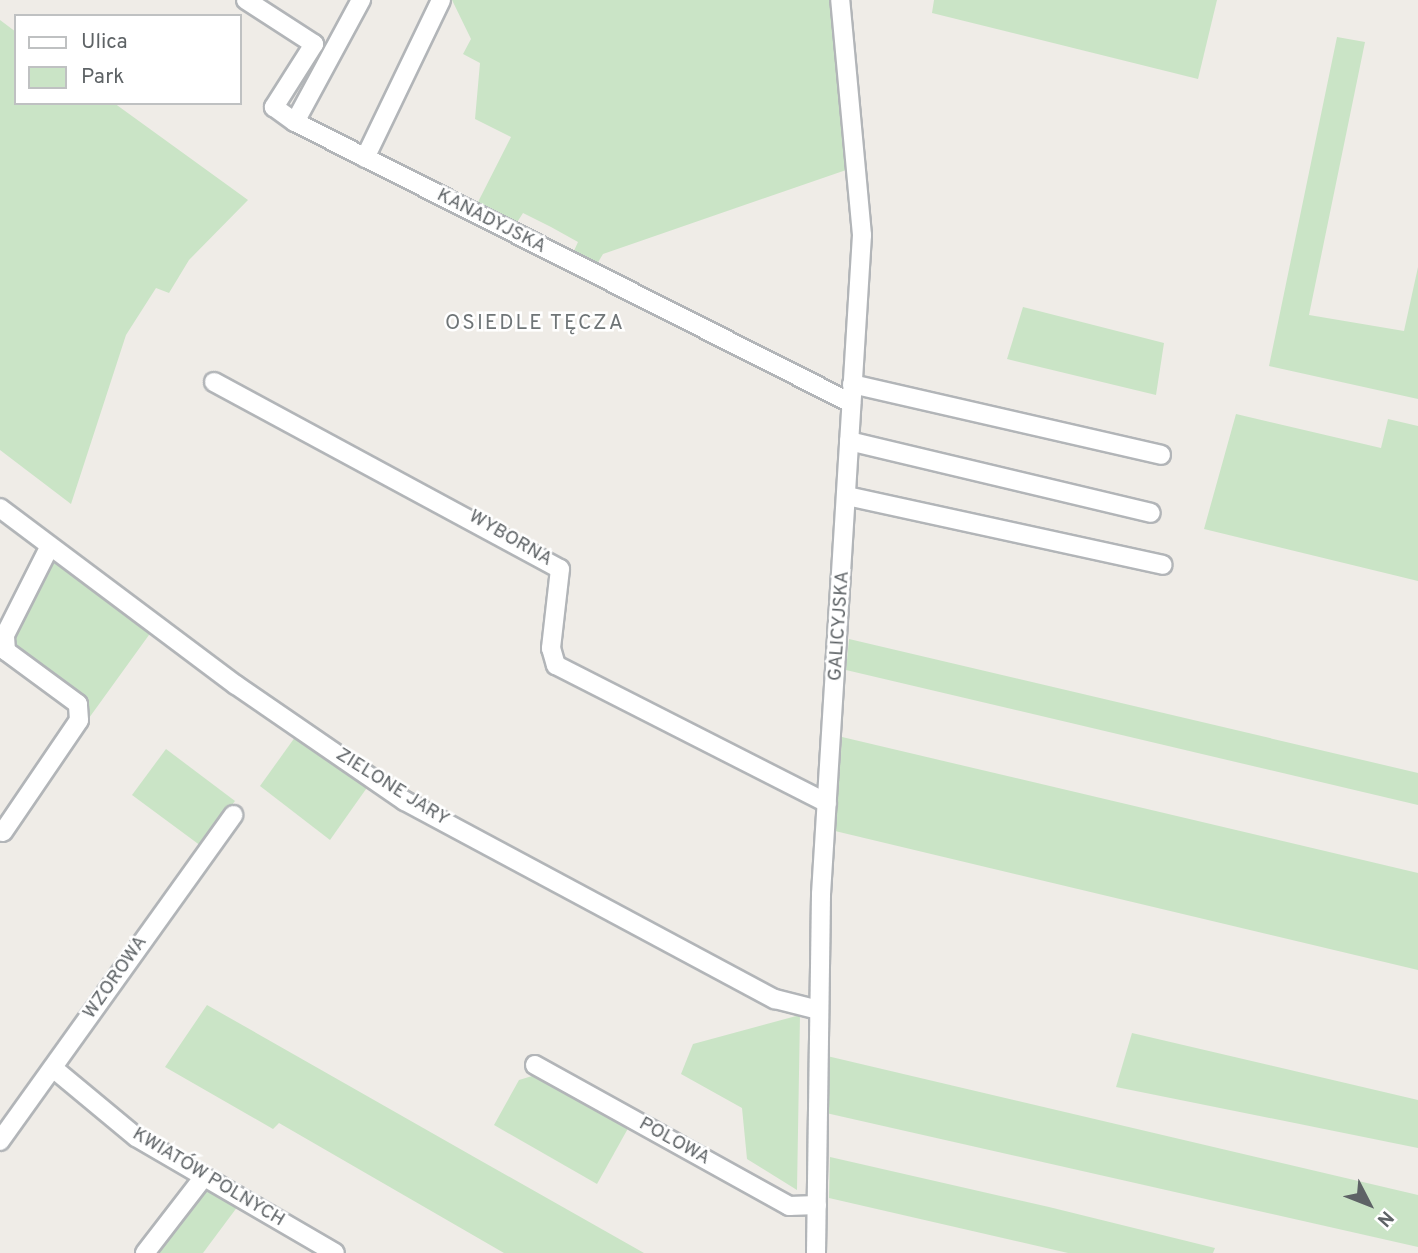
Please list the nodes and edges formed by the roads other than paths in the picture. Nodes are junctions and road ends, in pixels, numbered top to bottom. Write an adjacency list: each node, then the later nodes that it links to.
1 (246, 0): 5 (street, KANADYJSKA)
2 (361, 0): 5 (street)
3 (441, 0): 6 (street)
4 (839, 0): 8 (street, GALICYJSKA)
5 (295, 122): 6 (street, KANADYJSKA)
6 (365, 158): 9 (street, KANADYJSKA)
7 (214, 382): 17 (street, WYBORNA)
8 (852, 384): 9 (street, GALICYJSKA); 11 (street)
9 (851, 403): 10 (street, GALICYJSKA)
10 (849, 441): 12 (street, GALICYJSKA); 14 (street)
11 (1161, 455)
12 (847, 496): 16 (street); 17 (street, GALICYJSKA)
13 (0, 508): 15 (street, ZIELONE JARY)
14 (1151, 513)
15 (49, 548): 19 (street); 20 (street, ZIELONE JARY)
16 (1163, 565)
17 (827, 803): 20 (street, GALICYJSKA)
18 (233, 815): 22 (street, WZOROWA)
19 (4, 832)
20 (818, 1010): 25 (street, GALICYJSKA)
21 (535, 1065): 25 (street, POLOWA)
22 (53, 1068): 23 (street, WZOROWA); 24 (street, KWIATÓW POLNYCH)
23 (0, 1140)
24 (203, 1178): 26 (street); 27 (street, KWIATÓW POLNYCH)
25 (817, 1205): 28 (street, GALICYJSKA)
26 (145, 1253)
27 (335, 1253)
28 (816, 1253)

